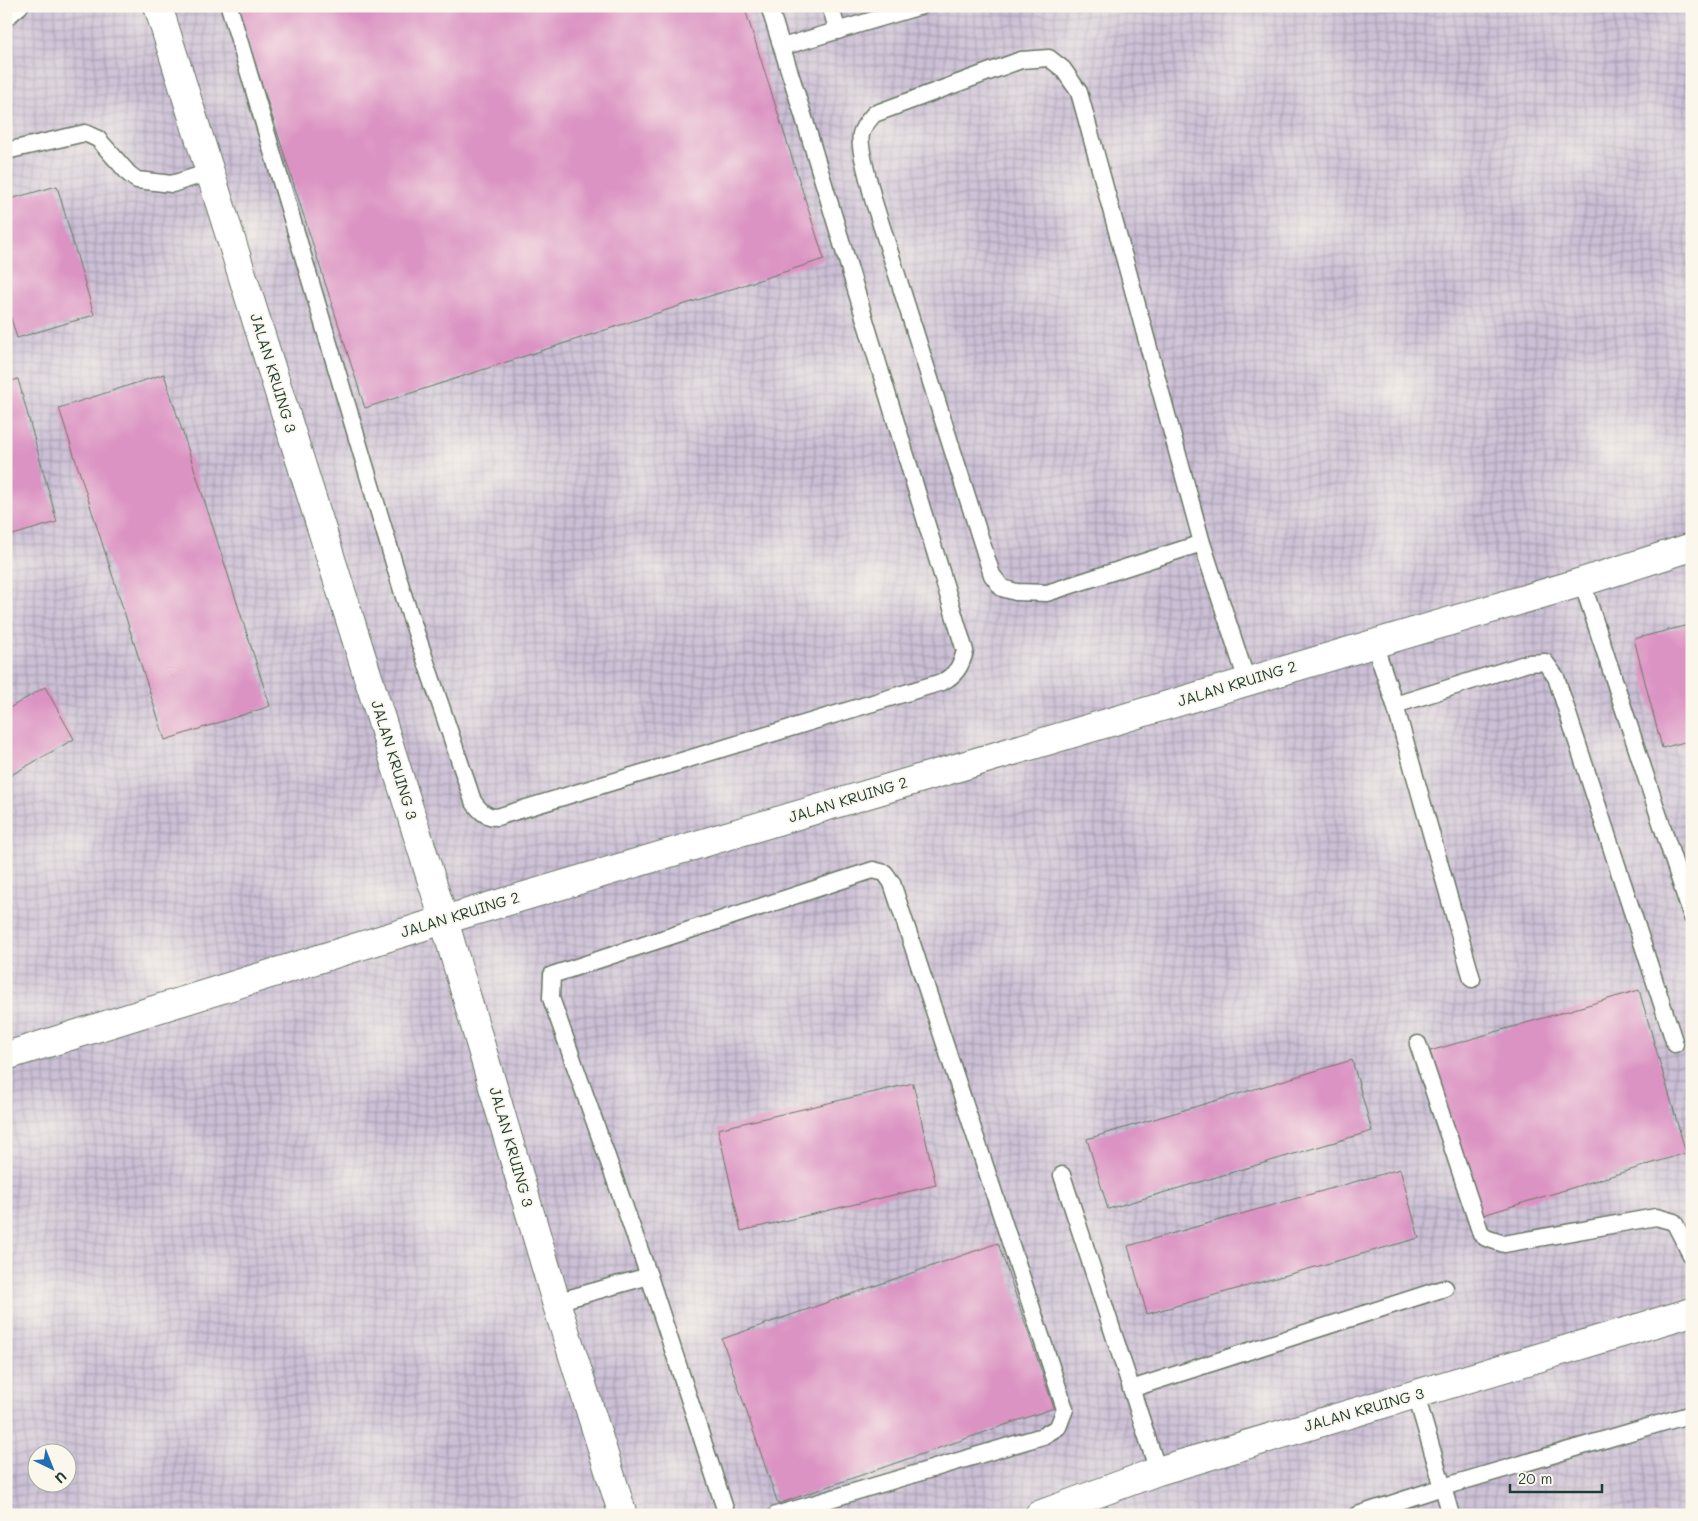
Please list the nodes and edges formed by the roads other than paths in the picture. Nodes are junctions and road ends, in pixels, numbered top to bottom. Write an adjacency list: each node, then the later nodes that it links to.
1 (20, 6): 7 (lane)
2 (158, 6): 11 (street, JALAN KRUING 3)
3 (229, 6): 9 (lane)
4 (769, 6): 9 (lane)
5 (830, 6): 8 (lane)
6 (921, 6): 8 (lane)
7 (6, 18)
8 (838, 31): 9 (lane)
9 (782, 47)
10 (6, 151): 11 (lane)
11 (210, 172): 19 (street, JALAN KRUING 3)
12 (1202, 543): 12 (lane); 16 (lane)
13 (1692, 547): 14 (street, JALAN KRUING 2)
14 (1582, 582): 15 (street, JALAN KRUING 2); 18 (lane)
15 (1374, 643): 16 (street, JALAN KRUING 2); 17 (lane)
16 (1247, 681): 19 (street, JALAN KRUING 2)
17 (1395, 705): 20 (lane); 22 (lane)
18 (1692, 917)
19 (444, 920): 23 (street, JALAN KRUING 2); 28 (street, JALAN KRUING 3)
20 (1472, 979)
21 (1418, 1044): 25 (lane)
22 (1675, 1044)
23 (6, 1056)
24 (1062, 1174): 30 (lane)
25 (1692, 1257)
26 (649, 1276): 28 (lane); 36 (lane); 37 (lane)
27 (1445, 1288): 30 (lane)
28 (556, 1302): 35 (street, JALAN KRUING 3)
29 (1692, 1312): 31 (street, JALAN KRUING 3)
30 (1131, 1389): 33 (lane)
31 (1416, 1395): 33 (street, JALAN KRUING 3); 34 (lane)
32 (1692, 1414): 34 (lane)
33 (1158, 1471): 38 (street, JALAN KRUING 3)
34 (1443, 1487): 39 (lane); 40 (lane)
35 (623, 1515)
36 (727, 1515)
37 (776, 1515)
38 (1039, 1515)
39 (1357, 1515)
40 (1451, 1515)

